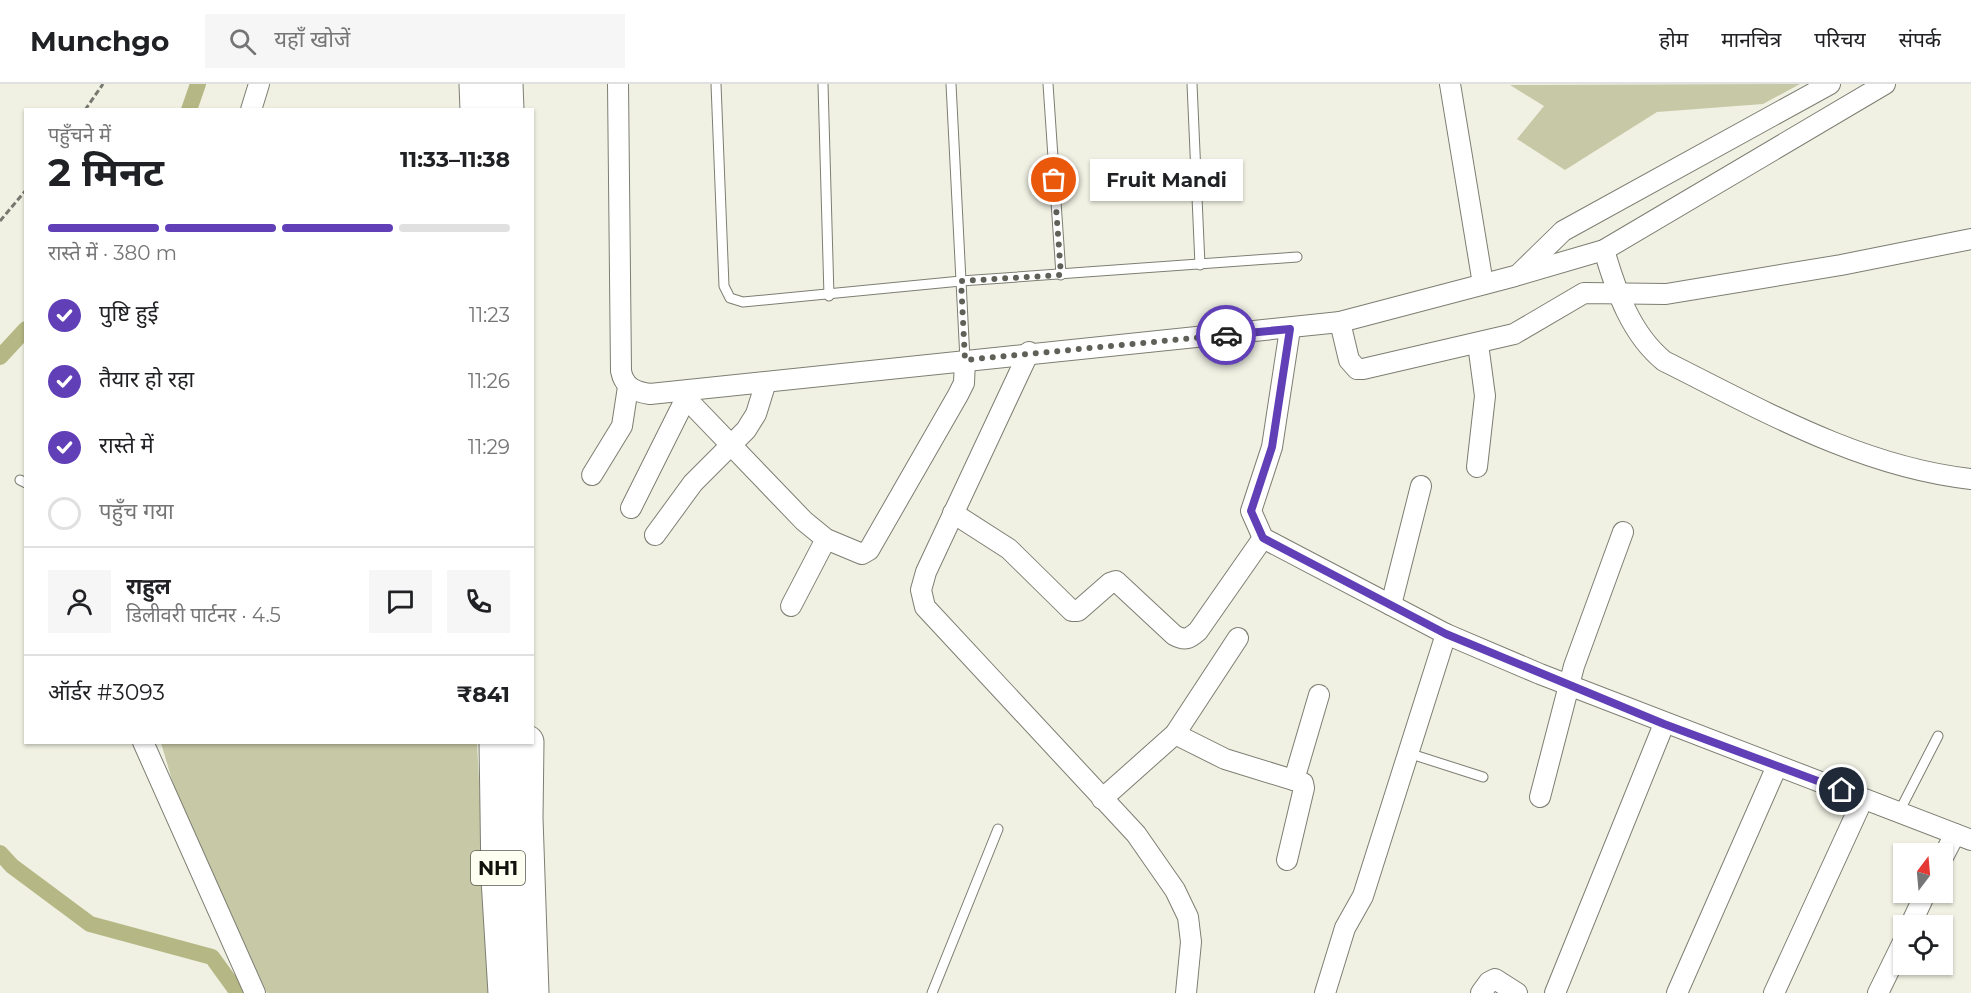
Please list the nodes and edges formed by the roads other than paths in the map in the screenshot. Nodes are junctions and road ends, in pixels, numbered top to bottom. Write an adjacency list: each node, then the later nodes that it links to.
1 (259, 84): 13 (street)
2 (476, 84): 14 (highway)
3 (506, 84): 15 (highway)
4 (618, 84): 32 (street)
5 (716, 84): 25 (lane)
6 (823, 84): 25 (lane)
7 (951, 84): 22 (lane)
8 (1048, 84): 20 (lane)
9 (1192, 84): 19 (lane)
10 (1450, 84): 23 (street)
11 (1830, 84): 21 (street)
12 (1885, 84): 17 (street)
13 (252, 108)
14 (477, 108)
15 (507, 108)
16 (1971, 239): 24 (street)
17 (1604, 250): 21 (street); 24 (street)
18 (1297, 257): 19 (lane)
19 (1200, 265): 20 (lane)
20 (1061, 275): 22 (lane)
21 (1515, 276): 23 (street)
22 (961, 281): 25 (lane); 30 (lane)
23 (1483, 284): 26 (street)
24 (1617, 294): 28 (street); 37 (street)
25 (829, 296)
26 (1340, 322): 27 (street); 28 (street)
27 (1290, 329): 29 (street); 43 (street)
28 (1478, 344): 35 (street)
29 (1029, 352): 30 (street); 40 (street)
30 (965, 360): 31 (street); 44 (street)
31 (766, 382): 33 (street); 34 (street)
32 (628, 387): 33 (street); 36 (street)
33 (683, 395): 34 (street); 39 (street)
34 (732, 445): 42 (street); 44 (street)
35 (1477, 467)
36 (592, 475)
37 (1971, 479)
38 (1421, 486): 45 (street)
39 (632, 508)
40 (953, 513): 43 (street); 62 (street)
41 (1623, 532): 49 (street)
42 (655, 535)
43 (1263, 538): 45 (street)
44 (826, 539): 46 (street)
45 (1391, 605): 47 (street)
46 (790, 606)
47 (1446, 634): 49 (street); 57 (street)
48 (1238, 639): 52 (street)
49 (1569, 686): 51 (street); 61 (street)
50 (1319, 695): 60 (street)
51 (1664, 724): 58 (street); 77 (street)
52 (1175, 734): 60 (street); 62 (street)
53 (1938, 736): 64 (lane)
54 (144, 744): 69 (street)
55 (496, 744): 70 (highway, NH1)
56 (527, 744): 71 (highway, NH1)
57 (1408, 753): 59 (lane); 74 (street)
58 (1777, 766): 63 (street); 78 (street)
59 (1483, 777)
60 (1294, 780): 67 (street)
61 (1540, 797)
62 (1102, 799): 73 (street)
63 (1863, 799): 64 (street); 79 (street)
64 (1899, 812): 66 (street)
65 (998, 829): 72 (lane)
66 (1963, 837)
67 (1287, 860)
68 (1893, 962): 80 (street)
69 (255, 993)
70 (505, 993)
71 (532, 993)
72 (932, 993)
73 (1186, 993)
74 (1325, 993)
75 (1481, 993): 76 (street)
76 (1517, 993)
77 (1555, 993)
78 (1677, 993)
79 (1774, 993)
80 (1878, 993)

